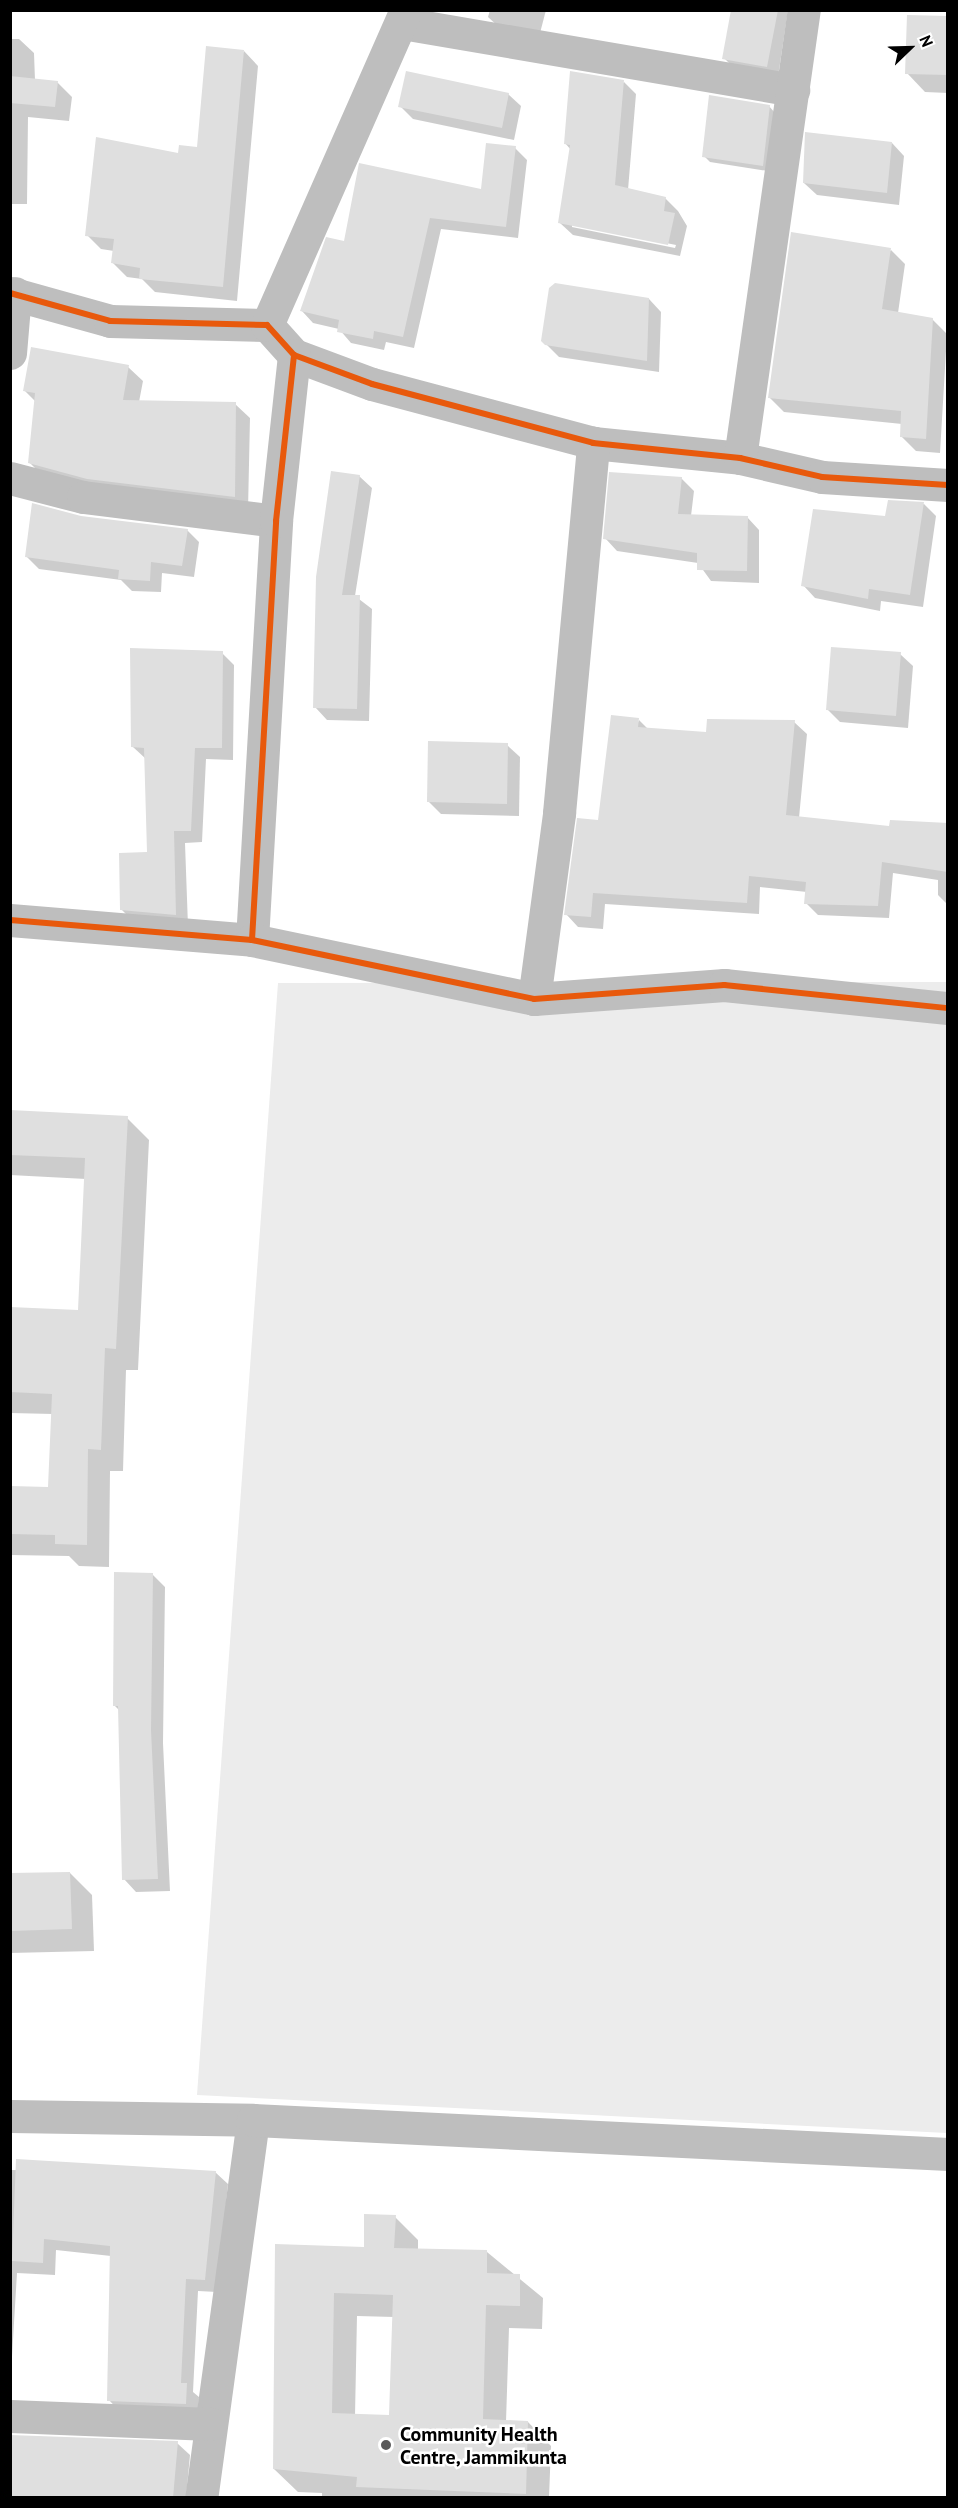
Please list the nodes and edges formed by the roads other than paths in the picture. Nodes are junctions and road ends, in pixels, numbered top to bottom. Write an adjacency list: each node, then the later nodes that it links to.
1 (804, 10): 3 (street)
2 (404, 17): 3 (street); 5 (street)
3 (793, 90): 9 (street)
4 (13, 293): 5 (street); 6 (street)
5 (267, 325): 7 (street)
6 (10, 353)
7 (294, 355): 8 (street); 12 (street)
8 (593, 443): 9 (street); 15 (street)
9 (740, 458): 11 (street)
10 (10, 478): 12 (street)
11 (948, 485)
12 (276, 521): 14 (street)
13 (10, 920): 14 (street)
14 (252, 940): 15 (street)
15 (534, 999): 16 (street)
16 (948, 1008)
17 (10, 2116): 18 (street)
18 (253, 2120): 19 (street); 21 (street)
19 (948, 2154)
20 (10, 2416): 21 (street)
21 (211, 2424): 22 (street)
22 (201, 2498)

